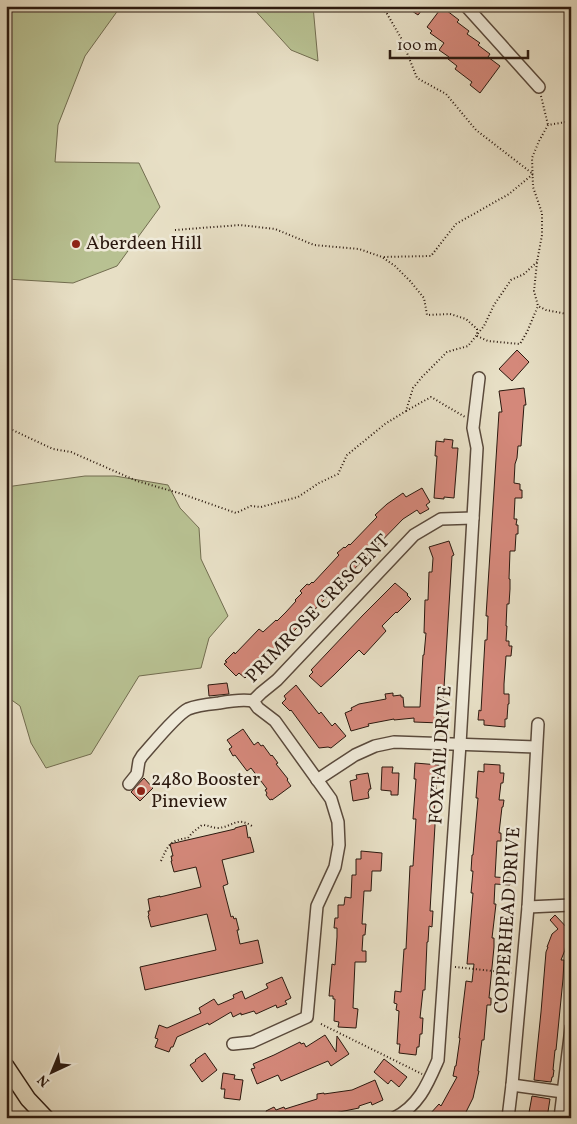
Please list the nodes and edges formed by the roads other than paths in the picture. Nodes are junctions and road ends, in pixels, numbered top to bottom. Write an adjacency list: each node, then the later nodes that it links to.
1 (466, 6): 2 (street)
2 (540, 87)
3 (480, 378): 4 (street, FOXTAIL DRIVE)
4 (473, 518): 5 (street, PRIMROSE CRESCENT); 7 (street, FOXTAIL DRIVE)
5 (254, 701): 9 (street, PRIMROSE CRESCENT); 10 (street)
6 (538, 724): 8 (street, COPPERHEAD DRIVE)
7 (460, 744): 8 (street); 9 (street); 19 (street, FOXTAIL DRIVE)
8 (536, 747): 12 (street, COPPERHEAD DRIVE)
9 (317, 780): 14 (street, PRIMROSE CRESCENT)
10 (128, 784)
11 (571, 905): 12 (street)
12 (528, 906): 16 (street, COPPERHEAD DRIVE)
13 (571, 1028): 17 (street)
14 (233, 1044)
15 (6, 1066): 18 (main road)
16 (512, 1086): 17 (street); 20 (street, COPPERHEAD DRIVE)
17 (563, 1092): 21 (street)
18 (46, 1118)
19 (394, 1118)
20 (508, 1118)
21 (560, 1118)

